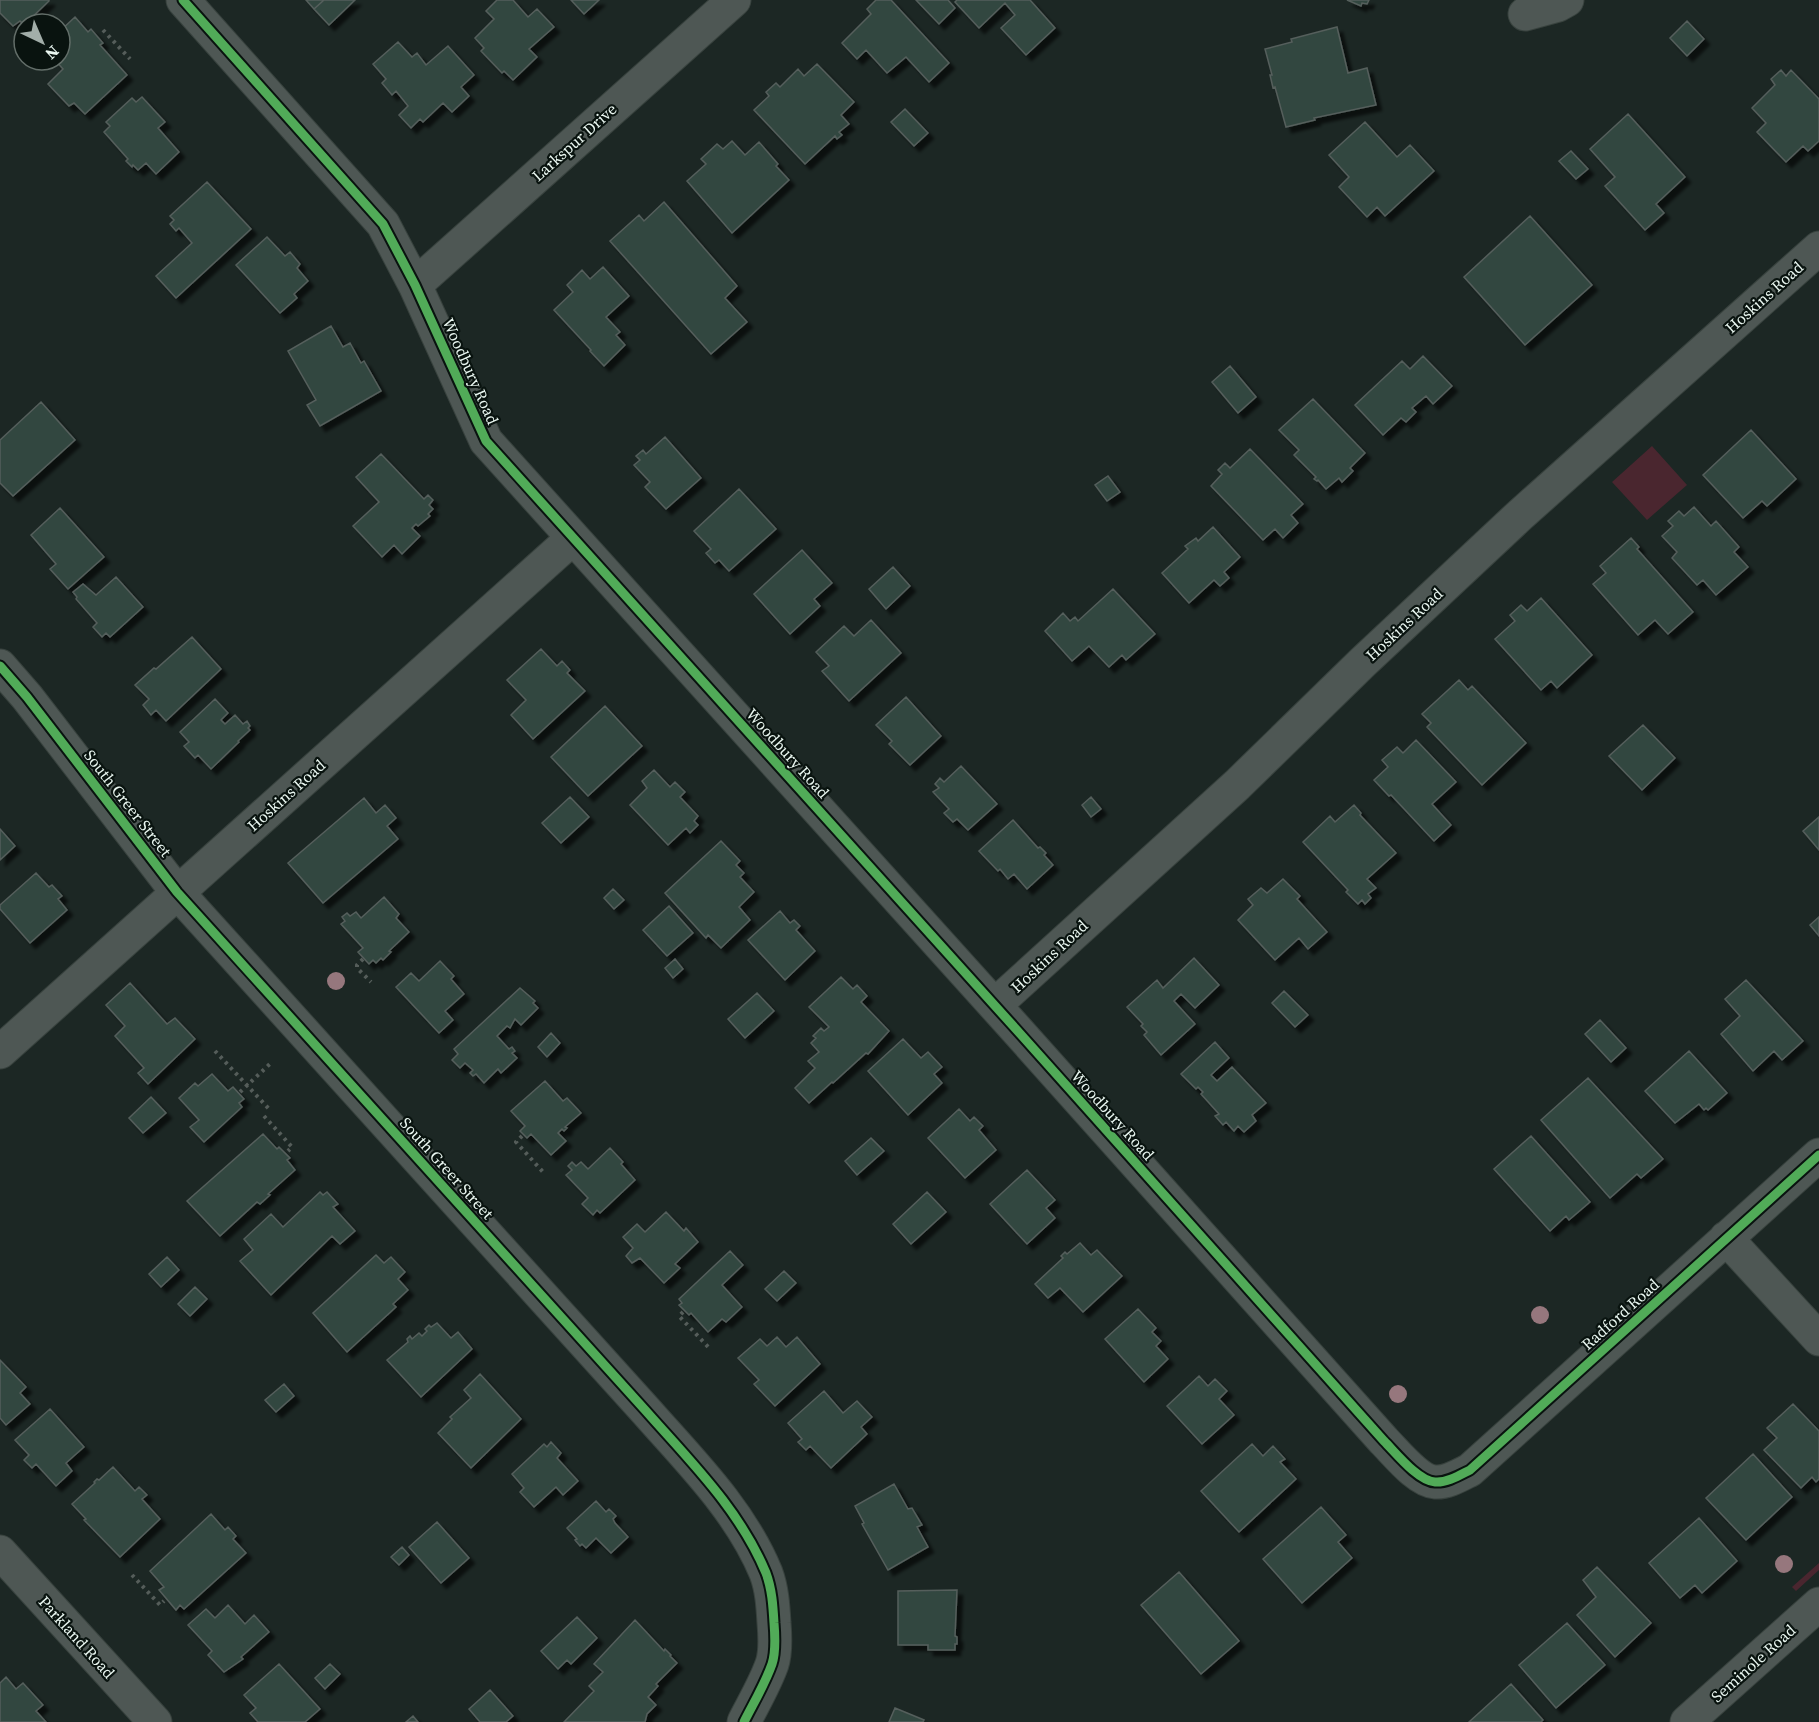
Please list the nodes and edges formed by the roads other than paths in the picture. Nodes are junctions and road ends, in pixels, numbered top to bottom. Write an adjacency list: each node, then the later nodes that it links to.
1 (183, 0): 6 (street, Woodbury Road)
2 (734, 0): 6 (street, Larkspur Drive)
3 (1567, 0): 4 (street)
4 (1525, 14)
5 (1819, 248): 10 (street, Hoskins Road)
6 (415, 285): 7 (street, Woodbury Road)
7 (573, 538): 9 (street, Hoskins Road); 10 (street, Woodbury Road)
8 (0, 666): 9 (street, South Greer Street)
9 (177, 892): 11 (street, Hoskins Road); 19 (street, South Greer Street)
10 (995, 1005): 15 (street, Woodbury Road)
11 (0, 1052)
12 (1819, 1155): 13 (street, Radford Road)
13 (1726, 1238): 14 (street); 15 (street, Radford Road)
14 (1819, 1339)
15 (1434, 1482)
16 (0, 1552): 18 (street, Parkland Road)
17 (1819, 1604): 20 (street, Seminole Road)
18 (155, 1722)
19 (744, 1722)
20 (1687, 1722)

